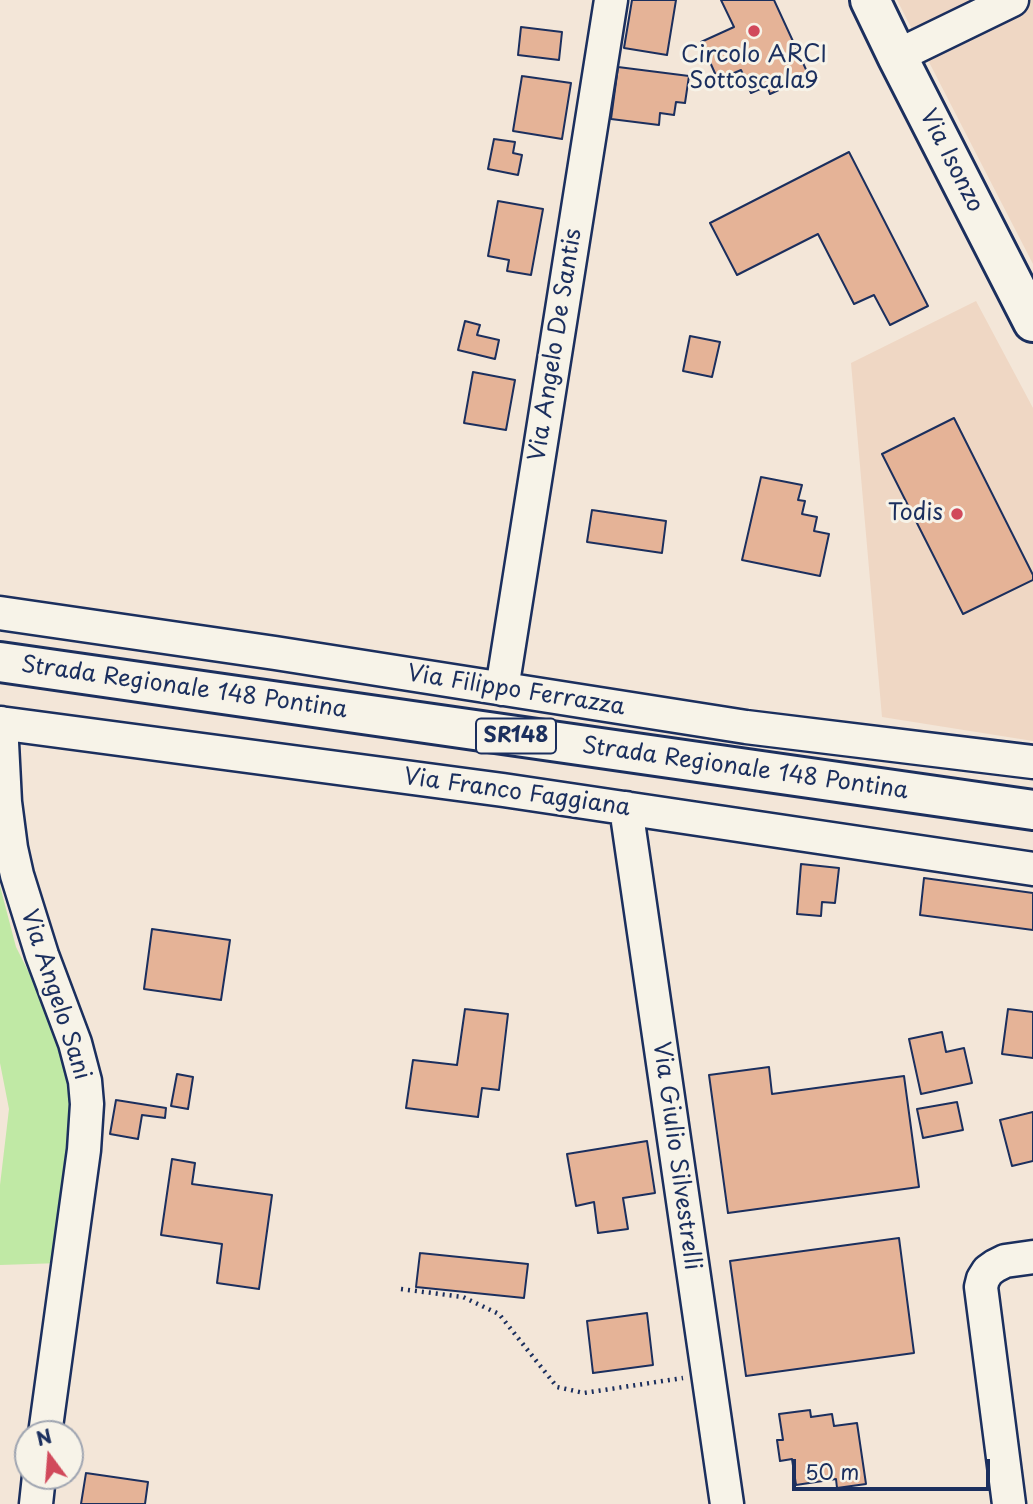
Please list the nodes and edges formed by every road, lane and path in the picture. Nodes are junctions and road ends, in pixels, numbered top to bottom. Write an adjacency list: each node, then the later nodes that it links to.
1 (611, 0): 8 (street, Via Angelo De Santis)
2 (870, 0): 4 (main road, Via Isonzo)
3 (1012, 0): 4 (street)
4 (897, 56): 5 (main road, Via Isonzo)
5 (1033, 322)
6 (0, 613): 8 (street, Via Filippo Ferrazza)
7 (0, 662): 12 (main road, Strada Regionale 148 Pontina / SR148)
8 (502, 689): 10 (street, Via Filippo Ferrazza)
9 (0, 723): 11 (street, Via Franco Faggiana); 17 (street, Via Angelo Sani)
10 (1033, 762)
11 (626, 808): 13 (street, Via Franco Faggiana); 16 (street, Via Giulio Silvestrelli)
12 (1033, 810)
13 (1033, 869)
14 (1033, 1257): 19 (street)
15 (401, 1289): 16 (path)
16 (708, 1374): 18 (street, Via Giulio Silvestrelli)
17 (47, 1420)
18 (727, 1504)
19 (1009, 1504)

